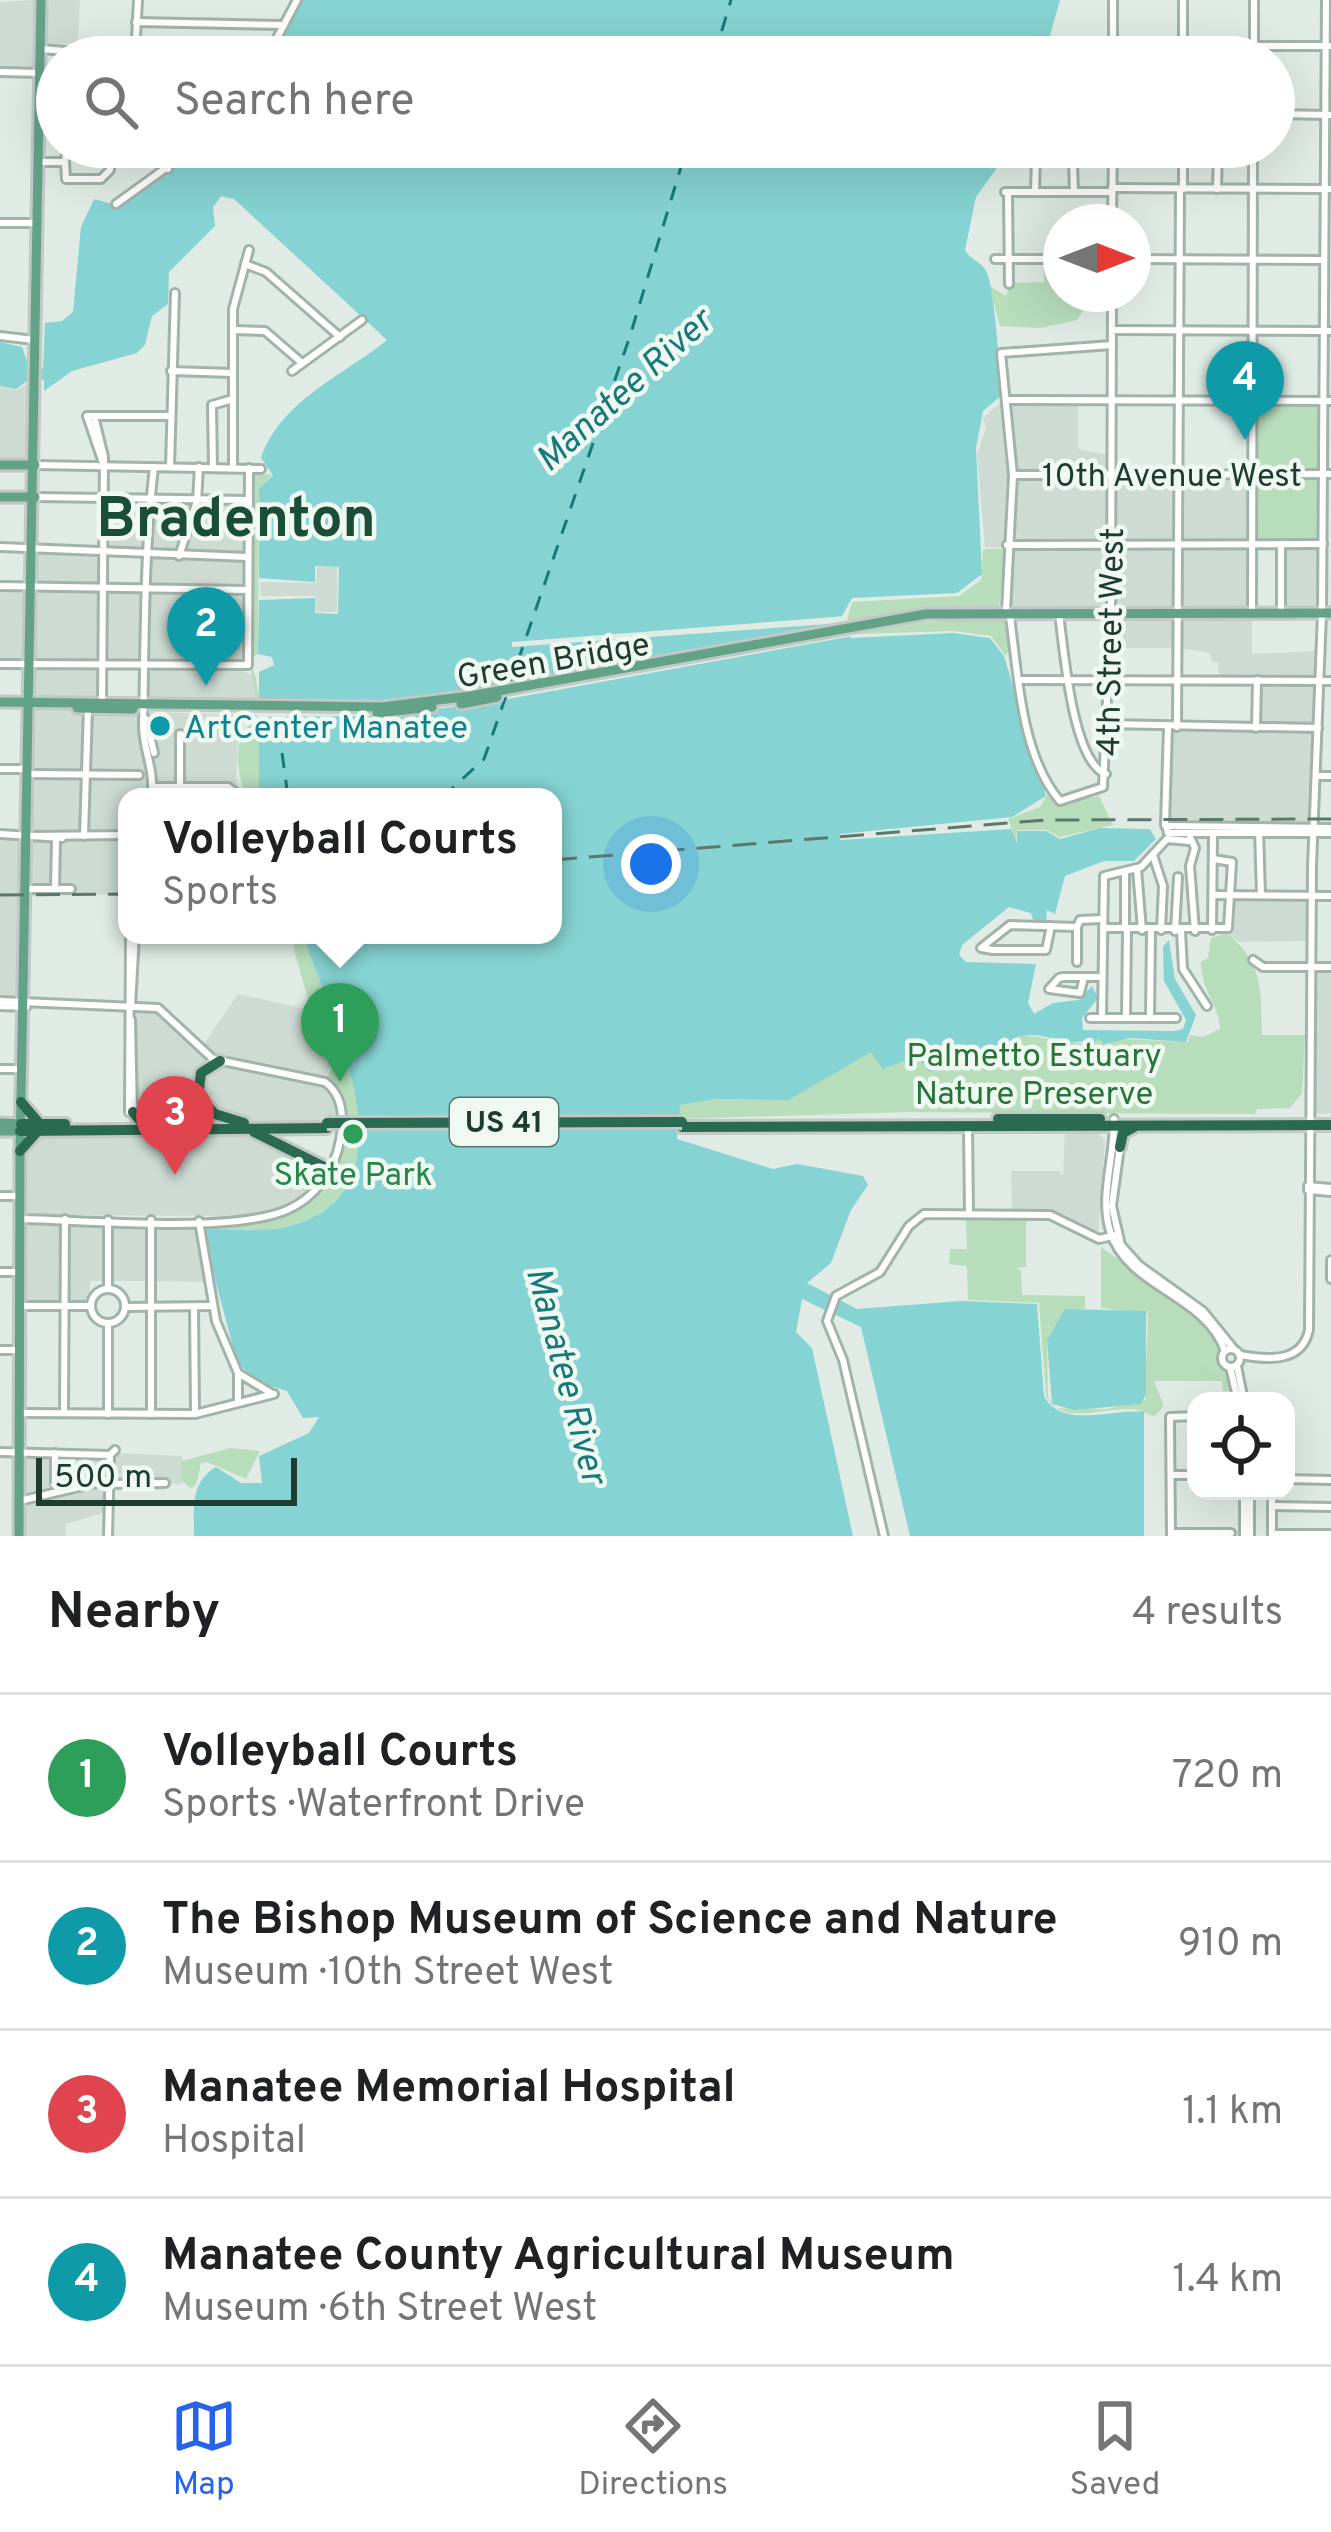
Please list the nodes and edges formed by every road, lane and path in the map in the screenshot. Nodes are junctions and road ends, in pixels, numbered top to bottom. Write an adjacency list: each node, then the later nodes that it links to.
1 (41, 0): 10 (main road)
2 (137, 0): 8 (street)
3 (297, 0): 9 (street)
4 (1113, 0): 13 (street)
5 (1183, 0): 14 (street)
6 (1254, 0): 15 (street)
7 (1325, 0): 17 (street)
8 (136, 22): 9 (street); 11 (street)
9 (284, 25): 12 (street)
10 (41, 36)
11 (136, 36)
12 (278, 36)
13 (1113, 36)
14 (1183, 36)
15 (1254, 36)
16 (1295, 46): 17 (street)
17 (1328, 46): 21 (street)
18 (0, 72): 19 (street)
19 (36, 73)
20 (1295, 115): 21 (street)
21 (1328, 115): 35 (street)
22 (40, 168): 42 (main road)
23 (65, 168): 24 (street)
24 (110, 168)
25 (1036, 168): 37 (street)
26 (1073, 168): 38 (street)
27 (1113, 168): 36 (street)
28 (1182, 168): 32 (street)
29 (1218, 168): 33 (street)
30 (1253, 168): 34 (street)
31 (167, 169): 39 (street)
32 (1181, 189): 33 (street); 36 (street); 48 (street)
33 (1217, 189): 34 (street)
34 (1253, 189): 35 (street); 49 (street)
35 (1328, 189): 50 (street)
36 (1112, 190): 38 (street); 40 (street)
37 (1035, 192): 38 (street); 45 (street)
38 (1074, 192)
39 (116, 204)
40 (1112, 204)
41 (0, 223): 42 (street)
42 (39, 223): 64 (main road)
43 (248, 250): 51 (street)
44 (995, 259): 45 (street)
45 (1007, 259): 46 (street); 53 (street)
46 (1043, 259)
47 (1151, 260): 48 (street)
48 (1183, 260): 49 (street); 59 (street)
49 (1253, 260): 50 (street); 60 (street)
50 (1323, 260): 52 (street)
51 (245, 264): 57 (street); 63 (street)
52 (1327, 271): 61 (street)
53 (1009, 284)
54 (176, 293): 67 (street)
55 (1112, 312): 58 (street, 4th Street West)
56 (362, 320): 63 (street)
57 (233, 330): 66 (street); 69 (street)
58 (1112, 330): 59 (street); 65 (street, 4th Street West)
59 (1182, 331): 60 (street); 73 (street)
60 (1252, 331): 61 (street); 74 (street)
61 (1327, 331): 75 (street)
62 (0, 337): 64 (street)
63 (340, 337): 66 (street)
64 (37, 340): 79 (main road)
65 (1112, 344): 71 (street); 72 (street, 4th Street West)
66 (302, 363): 68 (street)
67 (171, 370): 69 (street); 76 (street)
68 (292, 371)
69 (233, 373): 70 (street)
70 (233, 399): 83 (street); 84 (street)
71 (1006, 400): 72 (street); 90 (street)
72 (1112, 400): 73 (street); 91 (street, 4th Street West)
73 (1182, 400): 74 (street); 87 (street)
74 (1252, 400): 75 (street); 88 (street)
75 (1327, 401): 89 (street)
76 (171, 416): 77 (street); 81 (street)
77 (103, 465): 79 (street); 80 (street); 94 (street)
78 (0, 466): 79 (main road)
79 (35, 466): 93 (main road)
80 (154, 467): 81 (street); 95 (street)
81 (170, 467): 82 (street)
82 (200, 467): 83 (street); 96 (street)
83 (213, 468): 84 (street)
84 (233, 468): 85 (street)
85 (249, 469): 86 (street); 97 (street)
86 (261, 469)
87 (1183, 474): 88 (street, 10th Avenue West); 91 (street, 10th Avenue West); 103 (street)
88 (1252, 474): 89 (street, 10th Avenue West); 99 (street)
89 (1327, 474): 101 (street)
90 (1013, 475): 91 (street, 10th Avenue West); 102 (street)
91 (1111, 475): 98 (street, 4th Street West)
92 (0, 496): 93 (main road)
93 (34, 496): 94 (street); 105 (main road)
94 (103, 496): 95 (street); 106 (street)
95 (151, 496): 96 (street); 107 (street)
96 (198, 497): 97 (street); 108 (street)
97 (249, 500): 109 (street)
98 (1111, 544): 102 (street); 103 (street); 116 (street, 4th Street West)
99 (1252, 544): 100 (street); 103 (street); 119 (street)
100 (1282, 544): 101 (street); 120 (street)
101 (1323, 544): 110 (street)
102 (1006, 545): 122 (street)
103 (1182, 545): 118 (street)
104 (0, 547): 105 (street)
105 (34, 549): 106 (street); 112 (main road)
106 (103, 552): 107 (street); 113 (street)
107 (145, 556): 108 (street); 114 (street)
108 (179, 556): 109 (street)
109 (248, 557): 115 (street)
110 (1327, 571): 121 (street)
111 (0, 586): 112 (street)
112 (33, 586): 113 (street); 125 (main road)
113 (104, 587): 114 (street); 126 (street)
114 (146, 589): 115 (street); 127 (street)
115 (250, 590): 127 (street)
116 (1111, 612): 117 (main road); 118 (main road); 130 (street, 4th Street West)
117 (1059, 613): 122 (main road); 122 (main road); 129 (street)
118 (1179, 613): 119 (main road); 131 (street)
119 (1252, 613): 120 (main road)
120 (1281, 613): 121 (main road)
121 (1327, 613): 133 (street)
122 (1008, 614): 123 (main road); 123 (main road); 128 (street)
123 (857, 628): 139 (main road, Green Bridge)
124 (0, 664): 125 (street)
125 (32, 664): 126 (street); 137 (main road)
126 (102, 666): 127 (street); 135 (street)
127 (146, 666): 139 (street)
128 (1020, 680): 129 (street); 151 (street)
129 (1069, 680): 130 (street); 151 (street)
130 (1107, 680): 131 (street); 142 (street, 4th Street West)
131 (1178, 680): 132 (street); 144 (street)
132 (1257, 680): 133 (street); 145 (street)
133 (1320, 681): 134 (street); 143 (street)
134 (1331, 681)
135 (102, 702): 138 (main road); 139 (main road); 140 (main road)
136 (0, 705): 137 (main road)
137 (31, 705): 138 (main road); 148 (main road)
138 (64, 705): 140 (main road)
139 (145, 707): 140 (main road); 154 (street)
140 (85, 708): 149 (street)
141 (1331, 719): 143 (street)
142 (1107, 724): 144 (street); 151 (street, 4th Street West)
143 (1318, 724): 145 (street); 152 (street)
144 (1173, 727): 145 (street); 158 (street)
145 (1256, 728)
146 (180, 734): 155 (street)
147 (0, 769): 148 (street)
148 (30, 771): 149 (street); 166 (main road)
149 (86, 774): 150 (street); 168 (street)
150 (140, 775)
151 (1106, 775)
152 (1316, 776): 153 (street); 160 (street)
153 (1331, 776)
154 (155, 787): 155 (street)
155 (180, 787): 156 (street)
156 (202, 787): 157 (street)
157 (229, 788)
158 (1166, 826): 164 (street); 169 (street)
159 (1258, 830): 160 (street); 162 (street); 164 (street); 183 (street)
160 (1314, 830): 161 (street); 184 (street)
161 (1331, 831)
162 (1213, 833): 164 (street); 172 (street)
163 (0, 834): 166 (street)
164 (1190, 834): 169 (street); 173 (street)
165 (118, 835): 168 (street)
166 (29, 836): 167 (street); 170 (street); 178 (main road)
167 (66, 836): 168 (street); 170 (street)
168 (84, 836)
169 (1175, 836): 171 (street)
170 (56, 839): 180 (street)
171 (1154, 855): 174 (street); 177 (street)
172 (1213, 859): 181 (street); 182 (street)
173 (1190, 866): 176 (street); 194 (street)
174 (1137, 869): 175 (street); 190 (street)
175 (1125, 872): 186 (street); 189 (street)
176 (1178, 877): 177 (street); 193 (street)
177 (1163, 886): 191 (street)
178 (28, 889): 180 (street); 204 (main road)
179 (71, 889): 180 (street)
180 (55, 890)
181 (1213, 896): 182 (street); 192 (street)
182 (1232, 896): 183 (street); 192 (street)
183 (1262, 896): 184 (street)
184 (1312, 896): 185 (street); 198 (street)
185 (1331, 896)
186 (1102, 923): 188 (street); 189 (street); 201 (street)
187 (1051, 926): 187 (street); 188 (street)
188 (1077, 927): 197 (street)
189 (1126, 929): 190 (street); 208 (street)
190 (1147, 930): 191 (street); 209 (street)
191 (1161, 930): 193 (street)
192 (1212, 930): 194 (street)
193 (1178, 931): 194 (street); 205 (street)
194 (1195, 931)
195 (132, 944): 203 (street)
196 (1253, 960): 198 (street)
197 (1077, 962)
198 (1310, 967): 199 (street); 217 (street)
199 (1331, 967)
200 (1084, 977): 200 (street); 201 (street)
201 (1102, 977): 207 (street)
202 (0, 1004): 204 (street)
203 (129, 1004): 204 (street); 211 (street); 215 (street)
204 (22, 1005): 213 (main road)
205 (1207, 1006)
206 (1090, 1018): 207 (street)
207 (1102, 1018): 208 (street)
208 (1126, 1018): 209 (street)
209 (1150, 1018): 210 (street)
210 (1176, 1018)
211 (220, 1061): 219 (highway); 231 (street)
212 (0, 1069): 213 (street)
213 (21, 1069): 214 (main road)
214 (21, 1102): 226 (main road); 227 (highway)
215 (128, 1116): 219 (highway, US 41); 227 (highway, US 41)
216 (1117, 1122): 217 (highway, US 41); 220 (highway, US 41); 223 (highway, US 41); 224 (highway, US 41); 229 (street)
217 (1309, 1122): 218 (highway, US 41); 224 (highway, US 41); 232 (street)
218 (1331, 1122)
219 (244, 1124): 221 (highway, US 41)
220 (858, 1124): 221 (highway, US 41, bridge); 222 (highway, US 41)
221 (327, 1126): 228 (highway, US 41)
222 (968, 1126): 223 (highway, US 41); 236 (street)
223 (1099, 1126): 229 (highway)
224 (1137, 1126): 229 (highway)
225 (0, 1127): 226 (main road, US 41)
226 (20, 1127): 227 (highway, US 41); 230 (main road)
227 (40, 1127): 228 (highway, US 41); 230 (highway)
228 (227, 1128): 231 (highway)
229 (1117, 1147): 242 (street)
230 (20, 1151): 235 (main road)
231 (330, 1170): 241 (street)
232 (1308, 1188): 233 (street); 258 (street)
233 (1327, 1189)
234 (0, 1196): 235 (street)
235 (21, 1196): 237 (main road)
236 (969, 1214): 242 (street); 289 (street)
237 (21, 1219): 238 (street); 245 (main road)
238 (65, 1220): 239 (street); 249 (street)
239 (108, 1220): 240 (street); 247 (street)
240 (151, 1220): 241 (street); 251 (street)
241 (199, 1221): 252 (street)
242 (1114, 1236): 258 (street)
243 (1331, 1260): 246 (street)
244 (0, 1272): 245 (street)
245 (21, 1273): 248 (main road)
246 (1331, 1279)
247 (108, 1289): 250 (street); 253 (street)
248 (21, 1306): 249 (street); 257 (main road)
249 (65, 1306): 250 (street); 263 (street)
250 (91, 1306): 255 (street)
251 (151, 1306): 253 (street); 254 (street); 265 (street)
252 (213, 1306): 254 (street); 259 (street)
253 (126, 1307): 255 (street)
254 (194, 1307): 266 (street)
255 (108, 1324): 264 (street)
256 (0, 1350): 257 (street)
257 (21, 1350): 262 (main road)
258 (1234, 1358): 260 (street)
259 (238, 1373): 261 (street); 261 (street)
260 (1240, 1392)
261 (238, 1403): 266 (street)
262 (20, 1413): 263 (street); 269 (main road)
263 (64, 1414): 264 (street)
264 (108, 1414): 265 (street)
265 (151, 1414): 266 (street)
266 (195, 1414)
267 (1187, 1416): 272 (street)
268 (0, 1452): 269 (street)
269 (20, 1452): 270 (street); 280 (main road)
270 (55, 1453): 275 (street); 277 (street)
271 (1187, 1474): 272 (street)
272 (1171, 1475): 284 (street)
273 (1295, 1479): 274 (street)
274 (1331, 1480)
275 (109, 1482): 276 (street); 280 (street); 288 (street)
276 (165, 1483)
277 (56, 1484)
278 (1247, 1500): 290 (street)
279 (1272, 1500): 281 (street)
280 (19, 1502): 287 (main road)
281 (1272, 1506): 282 (street); 286 (street)
282 (1331, 1507)
283 (1231, 1532): 284 (street)
284 (1171, 1534)
285 (1331, 1534): 286 (street)
286 (1272, 1535)
287 (19, 1536)
288 (108, 1536)
289 (884, 1536)
290 (1247, 1536)

